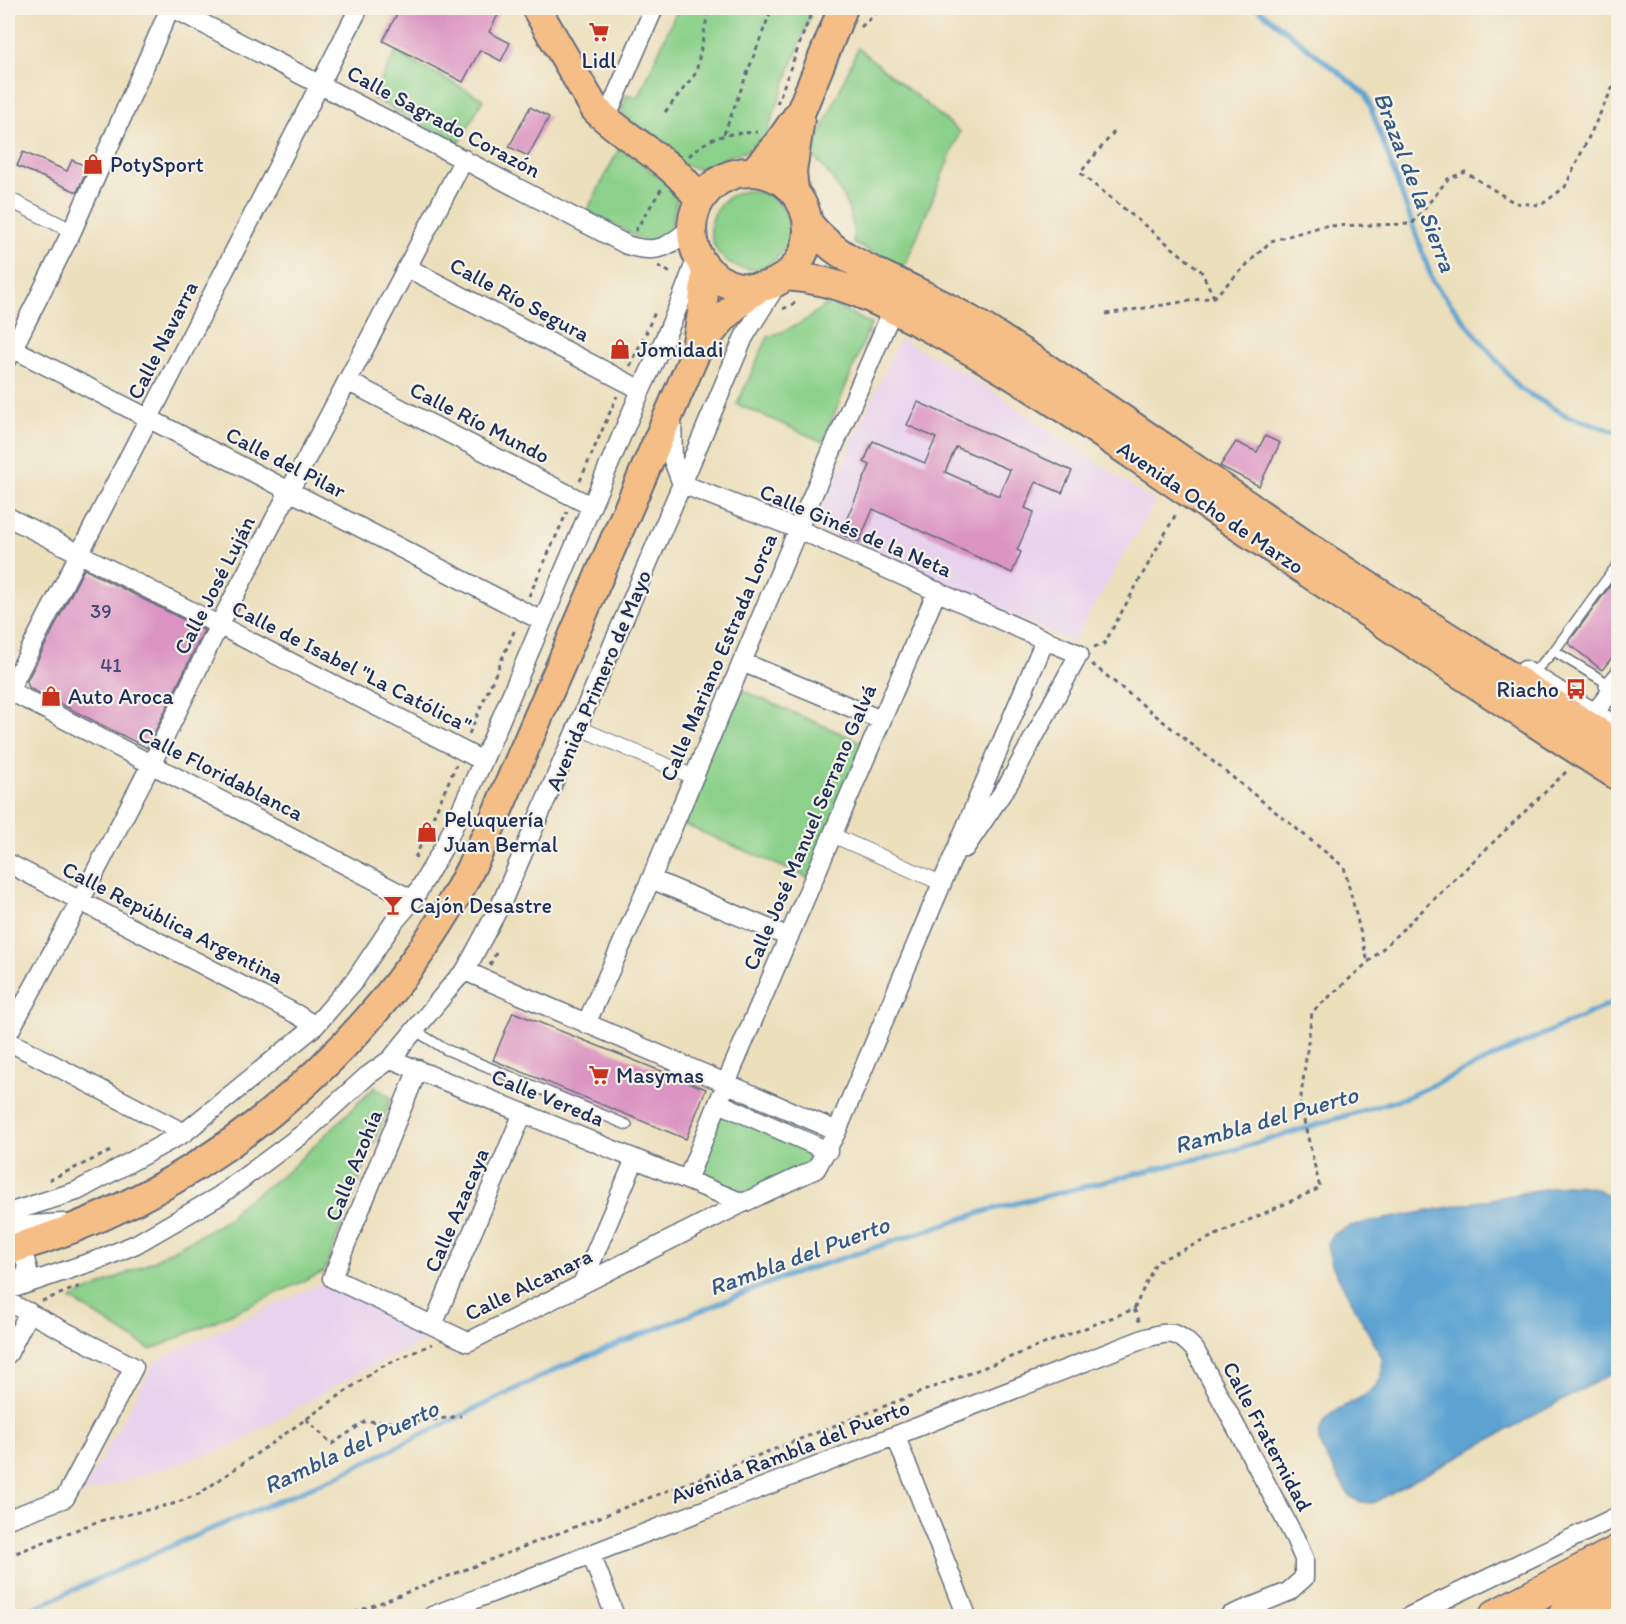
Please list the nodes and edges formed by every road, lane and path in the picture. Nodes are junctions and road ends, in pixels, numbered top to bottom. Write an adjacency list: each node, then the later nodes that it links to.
1 (172, 8): 10 (street, Calle Sagrado Corazón); 25 (street)
2 (359, 8): 10 (street, Calle Navarra)
3 (536, 8): 13 (main road)
4 (654, 8): 13 (street)
5 (709, 8): 12 (path)
6 (772, 8): 16 (path)
7 (813, 8): 11 (path)
8 (843, 8): 11 (main road)
9 (1618, 76): 32 (path)
10 (320, 83): 17 (street, Calle Sagrado Corazón); 44 (street, Calle Navarra)
11 (788, 111): 19 (main road); 20 (main road)
12 (665, 112)
13 (606, 119): 18 (main road)
14 (767, 132): 16 (path)
15 (1113, 132): 32 (path)
16 (724, 134): 18 (path)
17 (464, 159): 26 (street, Calle Sagrado Corazón); 29 (street, Calle José Luján)
18 (673, 170): 21 (main road); 26 (path)
19 (753, 172): 20 (main road); 21 (main road)
20 (794, 191): 23 (main road)
21 (706, 192): 24 (main road)
22 (8, 199): 25 (street)
23 (808, 223): 31 (main road); 53 (main road, Avenida Ocho de Marzo)
24 (692, 227): 26 (street, Calle Sagrado Corazón); 27 (main road)
25 (72, 231): 38 (street)
26 (627, 245)
27 (702, 262): 31 (main road); 37 (street, Avenida Primero de Mayo); 39 (main road, Avenida Primero de Mayo)
28 (655, 265): 30 (path)
29 (408, 268): 40 (street, Calle José Luján); 41 (street, Calle Río Segura)
30 (674, 274)
31 (775, 282): 34 (main road, Avenida Ocho de Marzo); 39 (main road, Avenida Primero de Mayo); 45 (street, Avenida Primero de Mayo)
32 (1214, 297): 35 (path)
33 (660, 303): 36 (path)
34 (893, 309): 51 (street, Calle Mariano Estrada Lorca); 76 (main road, Avenida Ocho de Marzo)
35 (1106, 314)
36 (646, 332): 37 (path); 41 (path)
37 (665, 341): 42 (street, Avenida Primero de Mayo)
38 (9, 351): 44 (street, Calle del Pilar)
39 (695, 354): 43 (main road, Avenida Primero de Mayo)
40 (347, 381): 46 (street, Calle José Luján); 47 (street, Calle Río Mundo)
41 (623, 381): 42 (street, Calle Río Segura); 47 (path)
42 (641, 390): 49 (street, Avenida Primero de Mayo)
43 (671, 410): 45 (street); 106 (main road, Avenida Primero de Mayo)
44 (149, 419): 46 (street, Calle del Pilar); 52 (street, Calle Navarra)
45 (682, 484): 51 (street, Calle Ginés de la Neta); 69 (street, Avenida Primero de Mayo)
46 (290, 491): 56 (street, Calle del Pilar); 58 (street, Calle José Luján)
47 (574, 497): 49 (street, Calle Río Mundo); 56 (path)
48 (1181, 505): 61 (path)
49 (591, 506): 57 (street, Avenida Primero de Mayo)
50 (8, 517): 52 (street, Calle de Isabel "La Católica")
51 (798, 529): 55 (street, Calle Ginés de la Neta); 62 (street, Calle Mariano Estrada Lorca)
52 (78, 554): 58 (street, Calle de Isabel "La Católica"); 66 (street, Calle Navarra)
53 (1327, 559): 64 (street); 71 (main road, Avenida Ocho de Marzo)
54 (1618, 564): 60 (lane)
55 (937, 591): 59 (street, Calle Ginés de la Neta); 68 (street, Calle José Manuel Serrano Galvá)
56 (523, 611): 57 (street, Calle del Pilar); 72 (path)
57 (542, 621): 73 (street, Avenida Primero de Mayo)
58 (219, 625): 72 (street, Calle de Isabel "La Católica"); 74 (street, Calle José Luján)
59 (1045, 640): 61 (street, Calle Ginés de la Neta); 81 (street)
60 (1554, 651): 64 (lane); 65 (lane)
61 (1079, 654): 81 (street); 85 (path)
62 (742, 662): 68 (street); 77 (street, Calle Mariano Estrada Lorca)
63 (1618, 669): 65 (lane)
64 (1532, 674): 67 (street)
65 (1612, 683): 67 (street)
66 (8, 691): 74 (street, Calle Floridablanca)
67 (1592, 710): 70 (street)
68 (881, 720): 78 (street, Calle José Manuel Serrano Galvá)
69 (577, 727): 77 (street); 86 (street, Avenida Primero de Mayo)
70 (1618, 727)
71 (1618, 745)
72 (463, 749): 73 (street, Calle de Isabel "La Católica"); 82 (path)
73 (483, 761): 82 (street, Avenida Primero de Mayo)
74 (151, 764): 82 (street, Calle Floridablanca); 83 (street, Calle José Luján)
75 (1574, 764): 85 (path)
76 (1618, 776)
77 (694, 777): 80 (street, Calle Mariano Estrada Lorca)
78 (832, 836): 81 (street); 84 (street, Calle José Manuel Serrano Galvá)
79 (8, 863): 83 (street, Calle República Argentina)
80 (651, 879): 84 (street); 87 (street, Calle Mariano Estrada Lorca)
81 (941, 883): 98 (street, Calle Alcanara)
82 (405, 895): 88 (street, Avenida Primero de Mayo)
83 (80, 901): 88 (street, Calle República Argentina); 90 (street, Calle José Luján)
84 (789, 937): 94 (street, Calle José Manuel Serrano Galvá)
85 (1368, 962): 111 (path)
86 (465, 971): 87 (street); 89 (street, Avenida Primero de Mayo)
87 (586, 1024): 94 (street)
88 (315, 1026): 99 (street, Avenida Primero de Mayo)
89 (414, 1030): 92 (street, Avenida Primero de Mayo); 97 (lane)
90 (8, 1034)
91 (8, 1041): 99 (street)
92 (392, 1059): 93 (street, Calle Vereda); 107 (street, Avenida Primero de Mayo)
93 (418, 1069): 96 (street, Calle Vereda); 108 (street, Calle Azohía)
94 (727, 1083): 95 (street, Calle José Manuel Serrano Galvá); 98 (street)
95 (719, 1103): 101 (street); 103 (street, Calle José Manuel Serrano Galvá)
96 (523, 1113): 102 (street, Calle Vereda); 113 (street, Calle Azacaya)
97 (627, 1125)
98 (837, 1131): 101 (street, Calle Alcanara)
99 (184, 1133): 106 (street, Avenida Primero de Mayo)
100 (118, 1148): 104 (path)
101 (828, 1151): 105 (street, Calle Alcanara)
102 (635, 1159): 103 (street, Calle Vereda); 109 (street)
103 (687, 1180): 105 (street, Calle Vereda)
104 (45, 1182)
105 (743, 1203): 109 (street, Calle Alcanara)
106 (15, 1239): 107 (street, Avenida Primero de Mayo); 110 (street, Avenida Primero de Mayo)
107 (58, 1273): 110 (street, Avenida Primero de Mayo)
108 (332, 1278): 113 (street, Calle Alcanara)
109 (582, 1284): 115 (street, Calle Alcanara)
110 (8, 1294): 112 (street)
111 (1134, 1309): 116 (path); 127 (path)
112 (29, 1312): 117 (street); 122 (street)
113 (433, 1325): 115 (street, Calle Alcanara)
114 (1166, 1332): 116 (street, Avenida Rambla del Puerto); 131 (street, Calle Fraternidad)
115 (452, 1334): 119 (path)
116 (1146, 1338): 120 (street, Avenida Rambla del Puerto)
117 (9, 1347)
118 (461, 1416): 119 (path)
119 (306, 1419): 125 (path)
120 (897, 1437): 124 (street, Avenida Rambla del Puerto); 130 (street)
121 (1618, 1516): 132 (street)
122 (8, 1519)
123 (1618, 1552): 133 (highway)
124 (591, 1554): 128 (street, Avenida Rambla del Puerto); 129 (street)
125 (8, 1556)
126 (1618, 1590): 134 (highway); 135 (highway)
127 (346, 1617)
128 (432, 1617)
129 (615, 1617)
130 (967, 1617)
131 (1229, 1617)
132 (1410, 1617)
133 (1496, 1617)
134 (1565, 1617)
135 (1574, 1617)

